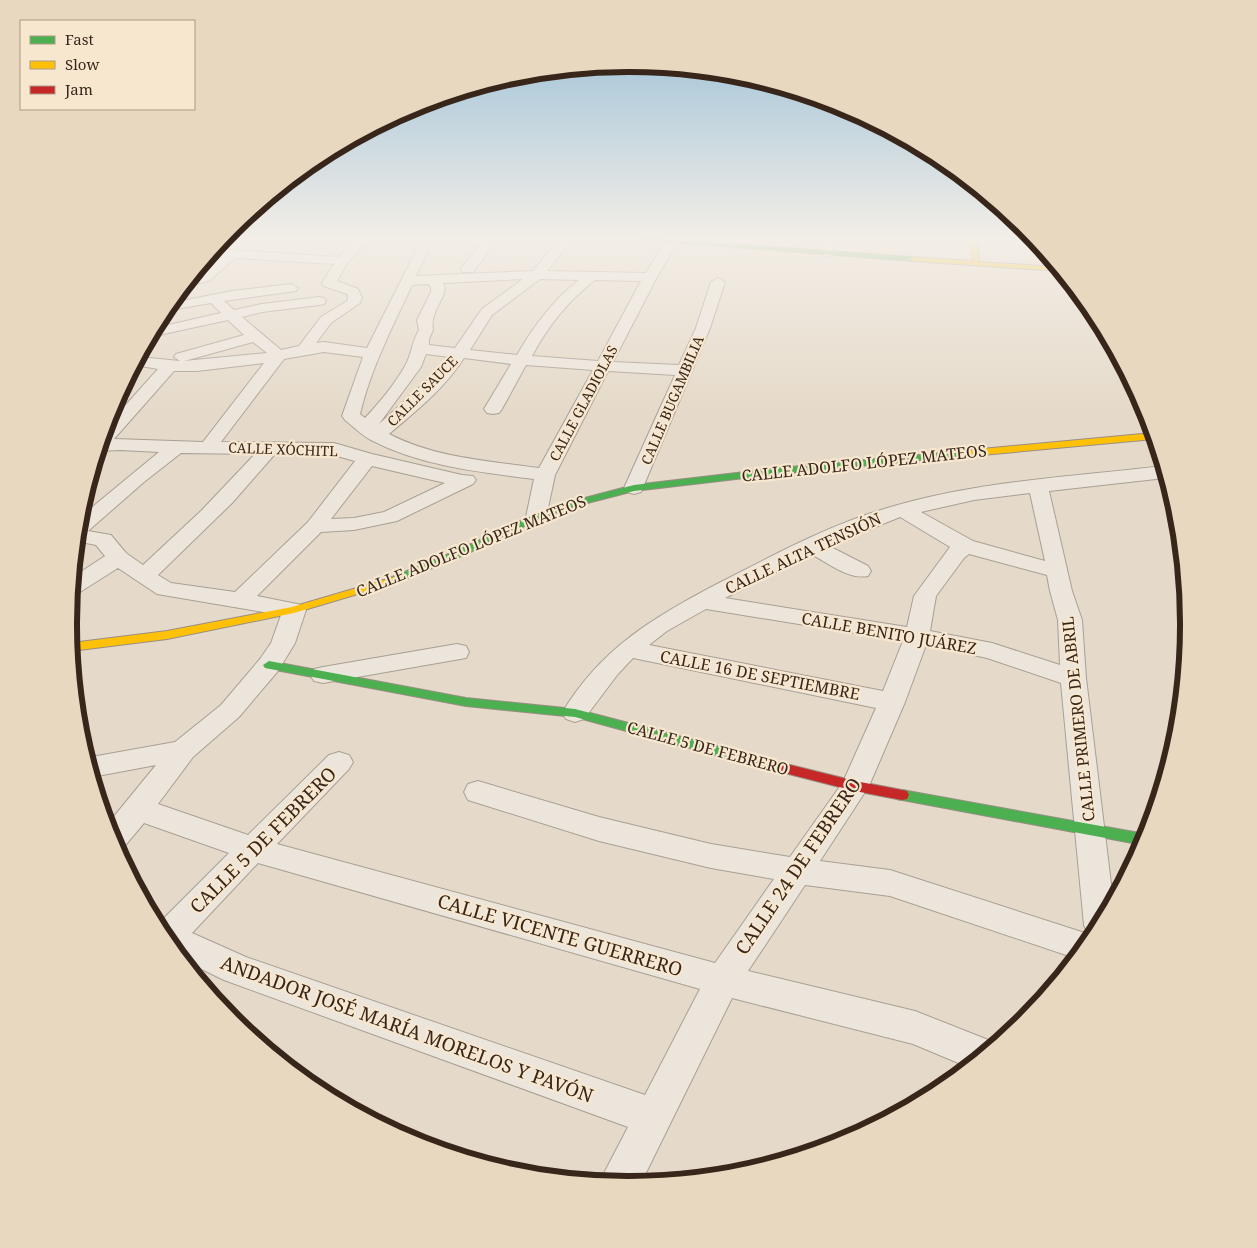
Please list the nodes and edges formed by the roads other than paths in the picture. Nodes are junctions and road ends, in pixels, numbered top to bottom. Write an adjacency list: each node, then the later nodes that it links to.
1 (241, 295): 9 (street)
2 (354, 295): 15 (street)
3 (400, 295): 18 (street)
4 (436, 295): 16 (street)
5 (510, 295): 17 (street, CALLE SAUCE)
6 (569, 295): 20 (street)
7 (640, 295): 23 (street, CALLE GLADIOLAS)
8 (714, 295): 24 (street, CALLE BUGAMBILIA)
9 (214, 299): 11 (street); 12 (street)
10 (318, 301): 12 (street)
11 (179, 306)
12 (231, 316): 13 (street); 14 (street)
13 (162, 331)
14 (255, 337): 19 (street); 22 (street)
15 (304, 349): 18 (street); 19 (street)
16 (420, 349): 17 (street); 28 (street)
17 (461, 353): 20 (street); 28 (street, CALLE SAUCE)
18 (373, 354): 26 (street)
19 (278, 356): 22 (street); 31 (street)
20 (521, 360): 23 (street); 25 (street)
21 (144, 362): 22 (street)
22 (164, 365): 27 (street)
23 (603, 366): 24 (street); 38 (street, CALLE GLADIOLAS)
24 (685, 370): 41 (street, CALLE BUGAMBILIA)
25 (493, 409)
26 (351, 416): 28 (street); 34 (street)
27 (114, 427)
28 (371, 432): 36 (street)
29 (1147, 437): 41 (street, CALLE ADOLFO LÓPEZ MATEOS)
30 (107, 444): 32 (street, CALLE XÓCHITL)
31 (209, 446): 32 (street, CALLE XÓCHITL); 33 (street, CALLE XÓCHITL)
32 (177, 447): 44 (street)
33 (270, 448): 34 (street, CALLE XÓCHITL); 52 (street)
34 (334, 449): 35 (street, CALLE XÓCHITL)
35 (367, 459): 39 (street, CALLE XÓCHITL); 45 (street)
36 (504, 469): 38 (street); 39 (street)
37 (1159, 473): 40 (street, CALLE ALTA TENSIÓN)
38 (545, 476): 43 (street, CALLE GLADIOLAS)
39 (462, 481): 45 (street)
40 (1038, 486): 42 (street, CALLE ALTA TENSIÓN); 51 (street, CALLE PRIMERO DE ABRIL)
41 (634, 488): 43 (street, CALLE ADOLFO LÓPEZ MATEOS)
42 (903, 510): 47 (street, CALLE ALTA TENSIÓN); 48 (street)
43 (536, 517): 56 (street, CALLE ADOLFO LÓPEZ MATEOS)
44 (87, 522)
45 (315, 526): 54 (street)
46 (85, 536): 49 (street, CALLE ADOLFO LÓPEZ MATEOS)
47 (812, 546): 50 (street); 55 (street, CALLE ALTA TENSIÓN)
48 (965, 546): 51 (street); 57 (street, CALLE 24 DE FEBRERO)
49 (118, 558): 52 (street, CALLE ADOLFO LÓPEZ MATEOS); 53 (street)
50 (860, 571)
51 (1058, 571): 63 (street, CALLE PRIMERO DE ABRIL)
52 (144, 576): 54 (street, CALLE ADOLFO LÓPEZ MATEOS)
53 (79, 583)
54 (240, 600): 56 (street, CALLE ADOLFO LÓPEZ MATEOS)
55 (702, 601): 57 (street, CALLE BENITO JUÁREZ); 59 (street, CALLE ALTA TENSIÓN)
56 (294, 610): 58 (street); 61 (street)
57 (917, 636): 63 (street, CALLE BENITO JUÁREZ); 64 (street, CALLE 24 DE FEBRERO)
58 (78, 646)
59 (628, 649): 64 (street, CALLE 16 DE SEPTIEMBRE); 65 (street, CALLE ALTA TENSIÓN)
60 (458, 652): 62 (street)
61 (269, 665): 62 (street, CALLE 5 DE FEBRERO); 66 (street)
62 (323, 675): 65 (street, CALLE 5 DE FEBRERO)
63 (1073, 678): 72 (street, CALLE PRIMERO DE ABRIL)
64 (892, 702): 69 (street, CALLE 24 DE FEBRERO)
65 (576, 713): 69 (street, CALLE 5 DE FEBRERO)
66 (183, 750): 68 (street); 71 (street)
67 (340, 762): 75 (street, CALLE 5 DE FEBRERO)
68 (96, 766)
69 (854, 786): 72 (street, CALLE 5 DE FEBRERO); 76 (street, CALLE 24 DE FEBRERO)
70 (478, 792): 76 (street)
71 (138, 809): 73 (street); 75 (street, CALLE VICENTE GUERRERO)
72 (1089, 829): 74 (street, CALLE 5 DE FEBRERO); 77 (street, CALLE PRIMERO DE ABRIL)
73 (118, 833)
74 (1136, 838)
75 (252, 849): 78 (street, CALLE 5 DE FEBRERO); 81 (street, CALLE VICENTE GUERRERO)
76 (797, 871): 80 (street); 81 (street, CALLE 24 DE FEBRERO)
77 (1098, 912)
78 (171, 931)
79 (179, 944): 83 (street, ANDADOR JOSÉ MARÍA MORELOS Y PAVÓN)
80 (1077, 944)
81 (723, 980): 82 (street, CALLE VICENTE GUERRERO); 83 (street, CALLE 24 DE FEBRERO)
82 (976, 1052)
83 (653, 1117): 84 (street, CALLE 24 DE FEBRERO)
84 (624, 1176)

